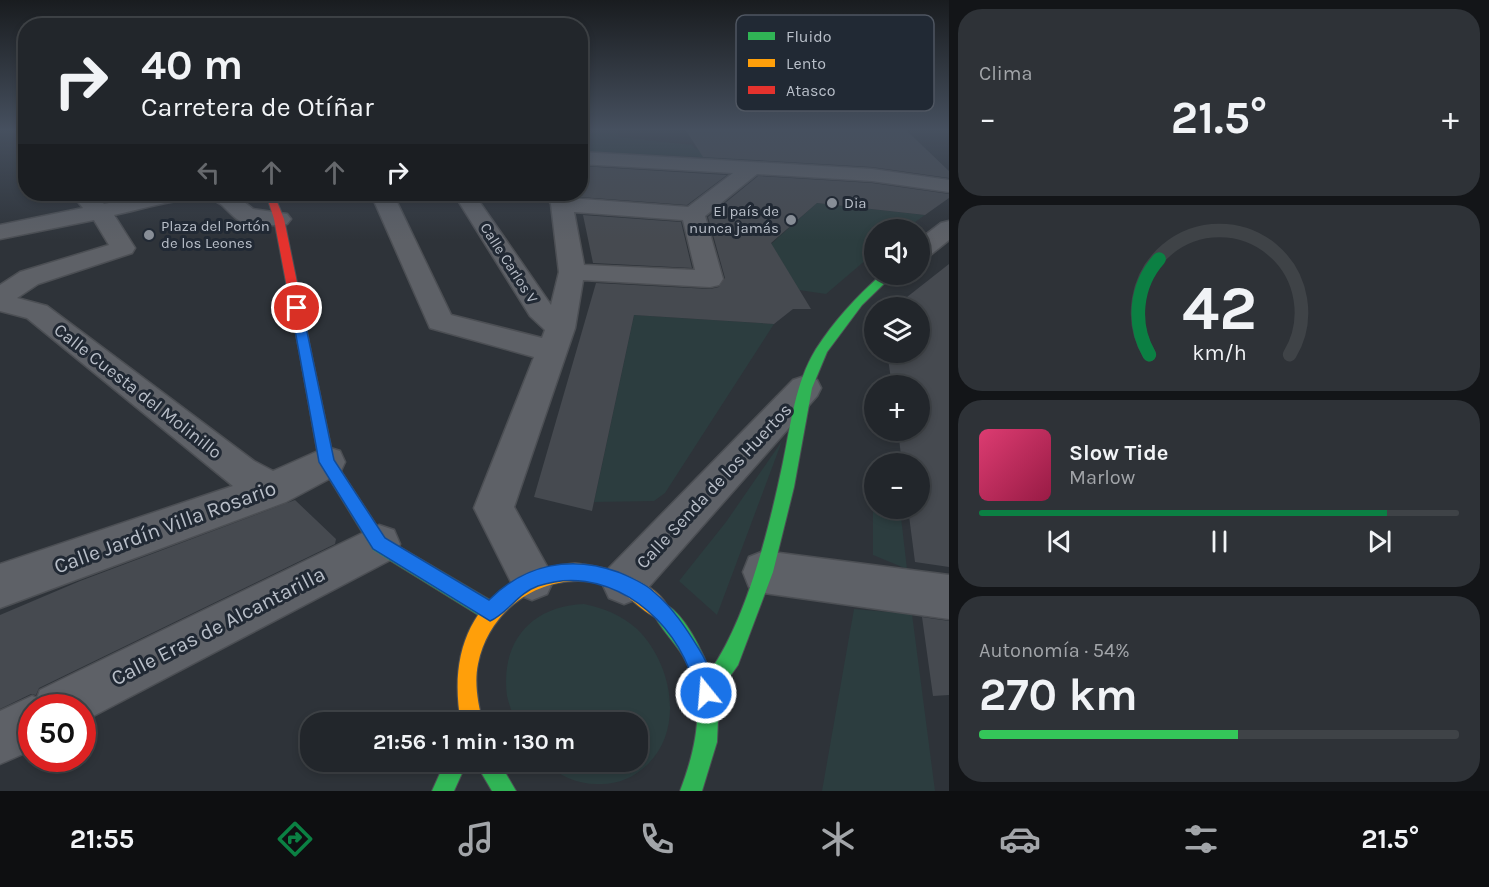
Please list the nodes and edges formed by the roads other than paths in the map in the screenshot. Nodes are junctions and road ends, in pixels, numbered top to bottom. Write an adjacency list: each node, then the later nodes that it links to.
1 (716, 166): 2 (street)
2 (752, 168): 3 (street); 13 (street)
3 (949, 186)
4 (89, 201): 12 (street)
5 (154, 201): 12 (street)
6 (231, 201): 14 (street)
7 (273, 201): 14 (street)
8 (385, 201): 22 (street)
9 (469, 201): 22 (street, Calle Carlos V)
10 (559, 201): 18 (street)
11 (577, 201): 13 (street)
12 (100, 213): 16 (street); 20 (street)
13 (693, 214): 18 (street)
14 (279, 219): 24 (street)
15 (949, 228): 17 (street)
16 (0, 232)
17 (930, 243)
18 (572, 272): 22 (street)
19 (877, 285): 23 (street, Calle Senda de los Huertos)
20 (0, 297)
21 (0, 302): 25 (street, Calle Cuesta del Molinillo)
22 (556, 340): 28 (street)
23 (805, 388): 27 (street, Calle Senda de los Huertos); 29 (street, Calle Senda de los Huertos)
24 (327, 462): 25 (street, Calle Jardín Villa Rosario); 26 (street)
25 (272, 490): 30 (street, Calle Jardín Villa Rosario)
26 (379, 544): 32 (street); 34 (street, Calle Eras de Alcantarilla)
27 (764, 572): 31 (street); 33 (street, Calle Senda de los Huertos)
28 (532, 579): 29 (street); 32 (street)
29 (624, 583): 33 (street)
30 (0, 586)
31 (949, 597)
32 (490, 611): 35 (street)
33 (706, 693): 42 (street)
34 (85, 694)
35 (470, 712)
36 (18, 729): 37 (street)
37 (0, 738)
38 (452, 772): 40 (street)
39 (493, 772): 41 (street)
40 (443, 791)
41 (505, 791)
42 (691, 791)

